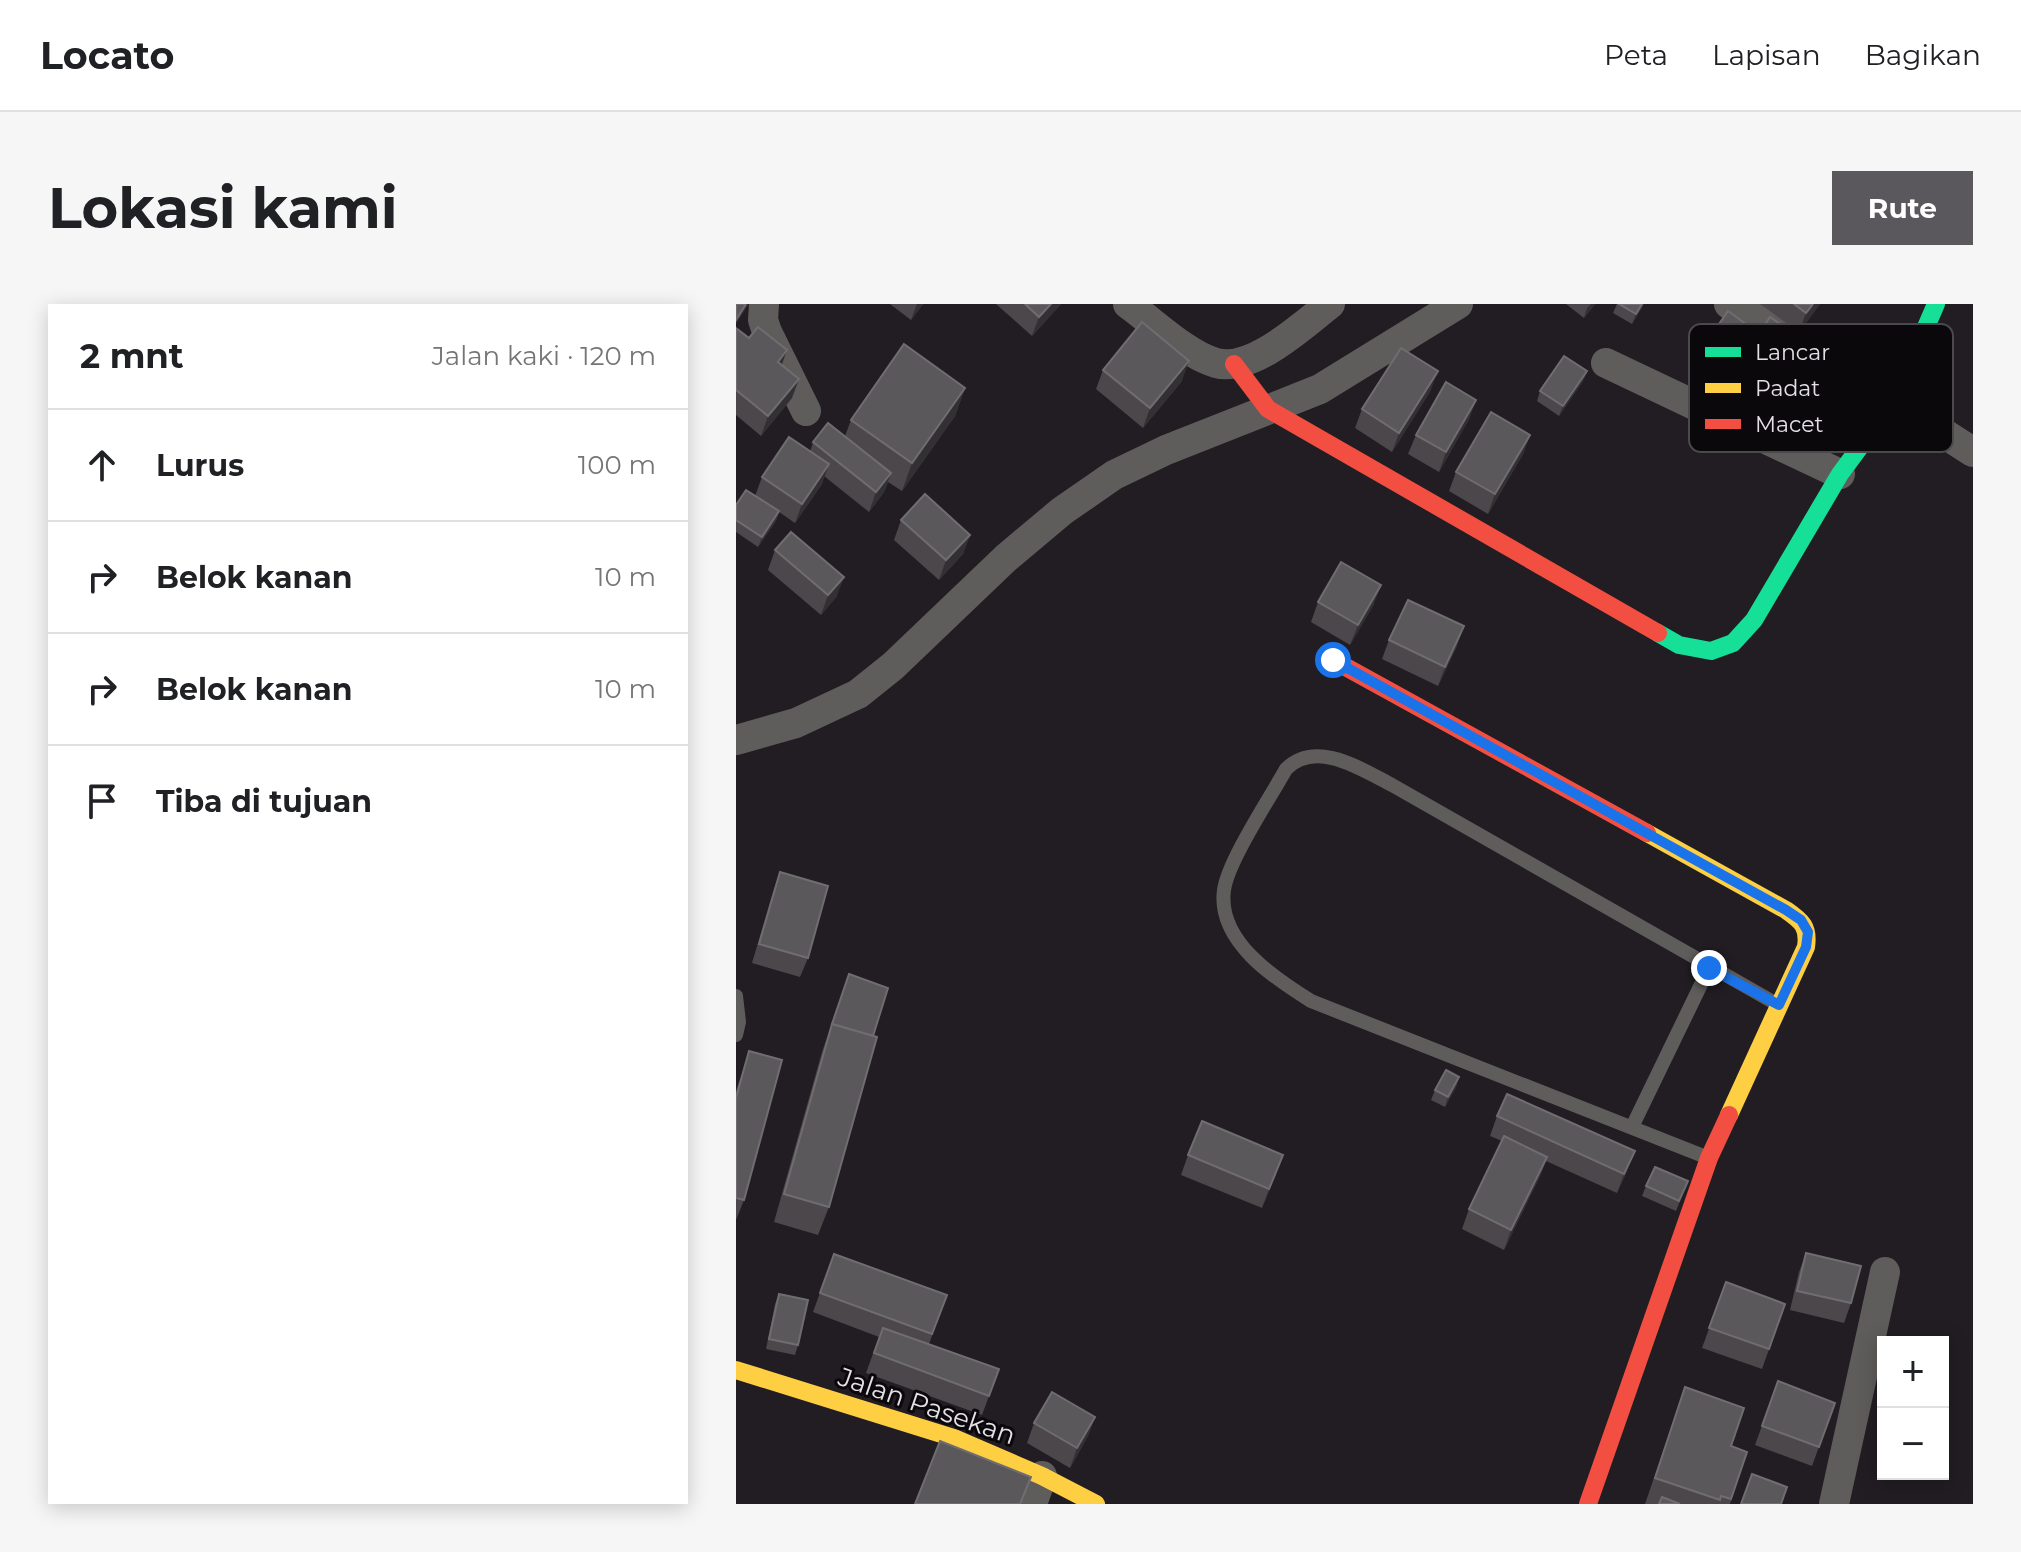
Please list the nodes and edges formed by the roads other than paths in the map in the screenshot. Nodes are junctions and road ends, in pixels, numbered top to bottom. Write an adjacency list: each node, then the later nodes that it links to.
1 (764, 304): 11 (street)
2 (1128, 304): 8 (street)
3 (1330, 304): 8 (street)
4 (1458, 304): 10 (street)
5 (1729, 304): 6 (street)
6 (1773, 324)
7 (1606, 363): 9 (street)
8 (1234, 364): 10 (street)
9 (1689, 402)
10 (1268, 409): 16 (street); 18 (street)
11 (806, 411)
12 (1953, 439): 15 (street)
13 (1794, 452): 16 (street)
14 (1856, 452): 16 (street)
15 (1973, 452)
16 (1840, 474)
17 (1333, 660): 21 (street)
18 (736, 740)
19 (1709, 968): 21 (lane); 23 (lane); 23 (lane)
20 (736, 996): 22 (lane)
21 (1779, 1005): 24 (street)
22 (736, 1035)
23 (1632, 1127): 24 (lane)
24 (1709, 1158): 29 (street)
25 (1885, 1272): 30 (street)
26 (736, 1370): 27 (street, Jalan Pasekan)
27 (1037, 1490): 28 (street, Jalan Pasekan)
28 (1096, 1504)
29 (1588, 1504)
30 (1834, 1504)

